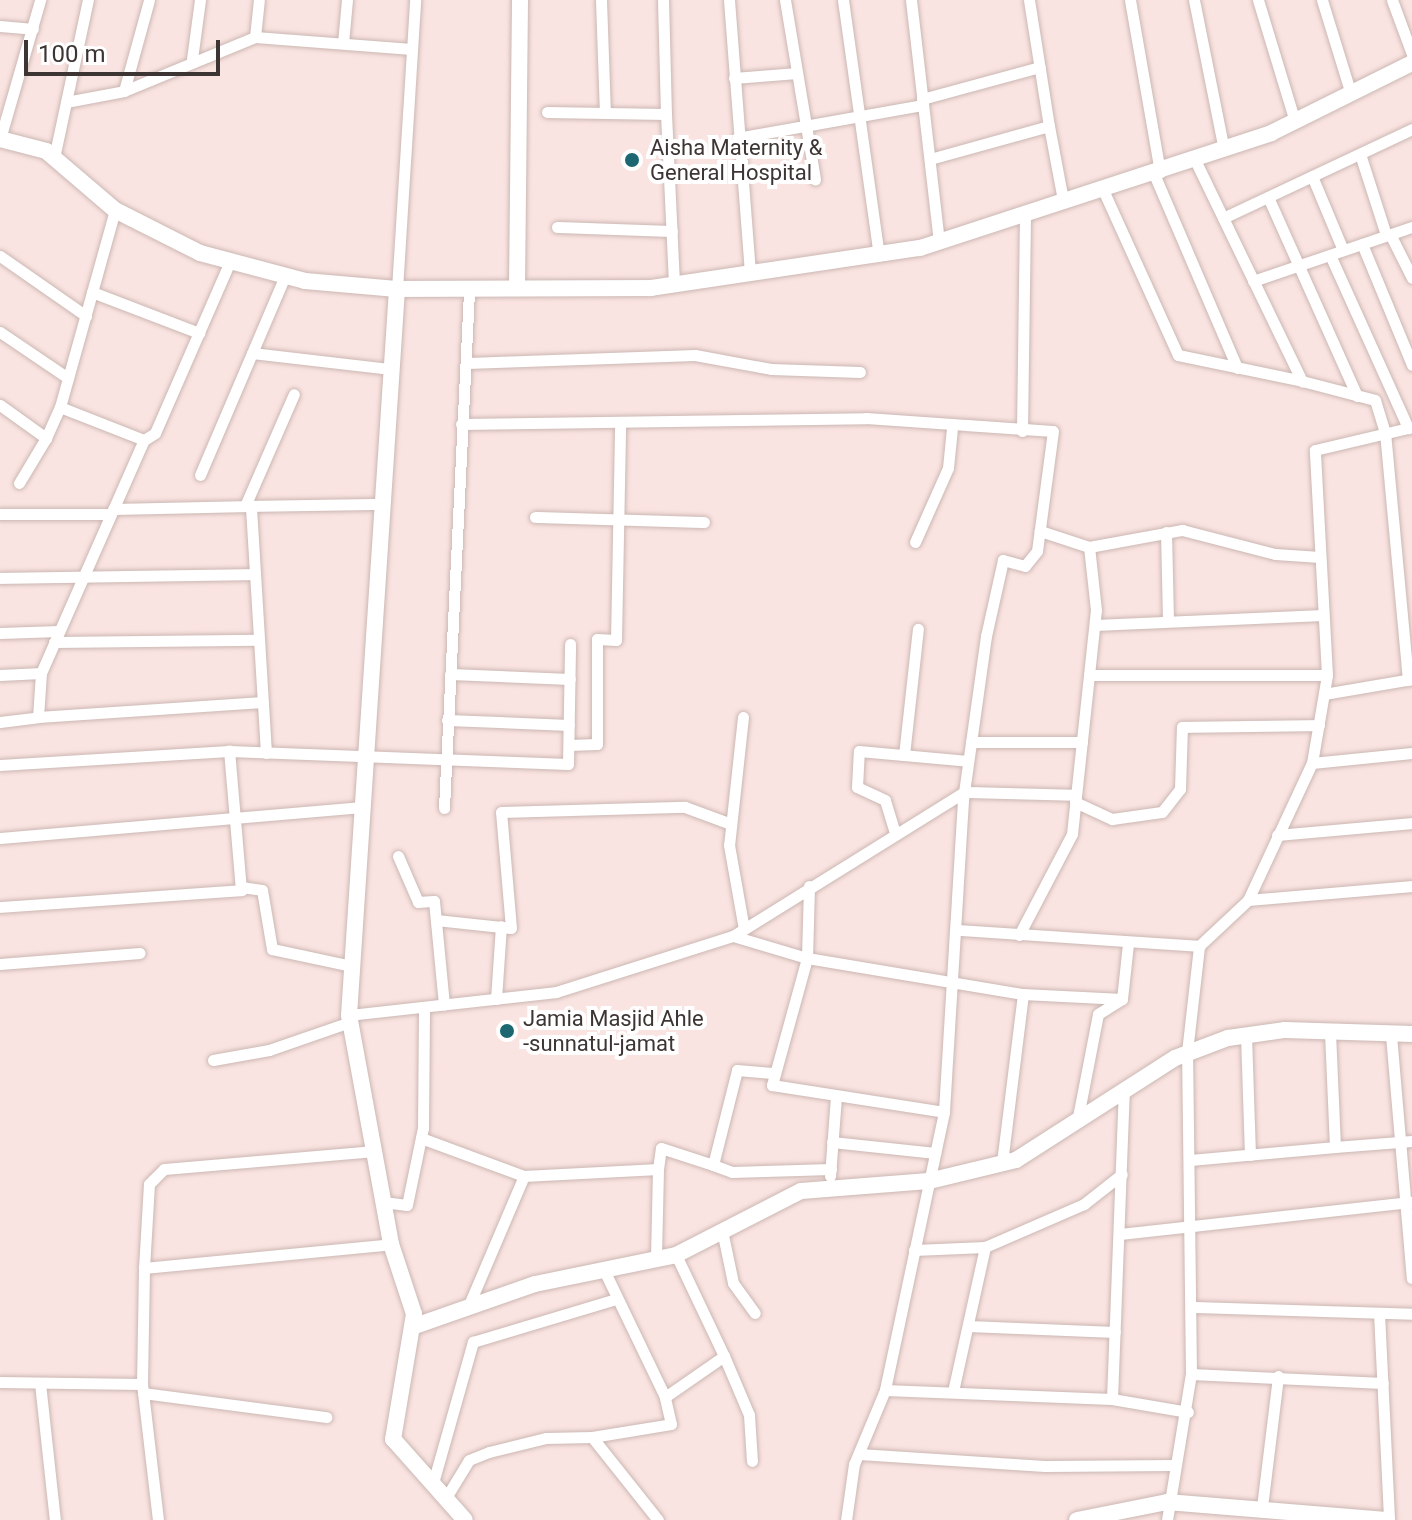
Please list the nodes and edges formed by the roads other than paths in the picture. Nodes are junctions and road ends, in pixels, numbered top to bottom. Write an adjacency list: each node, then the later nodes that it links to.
1 (40, 0): 22 (street)
2 (88, 0): 34 (street)
3 (149, 0): 32 (street)
4 (200, 0): 27 (street)
5 (259, 0): 23 (street)
6 (347, 0): 24 (street)
7 (415, 0): 25 (street)
8 (520, 0): 77 (street)
9 (601, 0): 37 (street)
10 (663, 0): 38 (street)
11 (729, 0): 31 (street)
12 (785, 0): 30 (street)
13 (843, 0): 39 (street)
14 (911, 0): 35 (street)
15 (1029, 0): 29 (street)
16 (1130, 0): 51 (street)
17 (1194, 0): 46 (street)
18 (1258, 0): 40 (street)
19 (1322, 0): 33 (street)
20 (1392, 0): 26 (street)
21 (0, 26): 22 (street)
22 (33, 29): 45 (street)
23 (255, 37): 24 (street); 27 (street)
24 (343, 43): 25 (street)
25 (412, 49): 78 (street)
26 (1412, 54)
27 (192, 59): 32 (street)
28 (1412, 63): 33 (street)
29 (1040, 67): 35 (street); 41 (street)
30 (797, 73): 31 (street); 43 (street)
31 (734, 78): 44 (street)
32 (124, 91): 34 (street)
33 (1351, 94): 40 (street)
34 (66, 102): 48 (street)
35 (923, 102): 39 (street); 49 (street)
36 (547, 112): 37 (street)
37 (605, 112): 38 (street)
38 (666, 114): 62 (street)
39 (860, 121): 43 (street); 67 (street)
40 (1295, 122): 46 (street)
41 (1049, 126): 49 (street); 56 (street)
42 (1412, 129): 47 (street)
43 (807, 131): 44 (street); 53 (street)
44 (737, 138): 72 (street)
45 (0, 139): 48 (street)
46 (1224, 150): 50 (street)
47 (1360, 154): 52 (street); 63 (street)
48 (54, 158): 57 (street)
49 (930, 159): 64 (street)
50 (1195, 160): 51 (street); 59 (street)
51 (1157, 173): 54 (street); 87 (street)
52 (1312, 176): 55 (street); 66 (street)
53 (815, 180)
54 (1104, 192): 56 (street); 87 (street)
55 (1268, 197): 59 (street); 71 (street)
56 (1063, 200): 58 (street)
57 (115, 210): 70 (street); 80 (street)
58 (1025, 211): 64 (street); 100 (street)
59 (1223, 218): 75 (street)
60 (557, 227): 62 (street)
61 (1412, 227): 63 (street)
62 (672, 231): 76 (street)
63 (1388, 235): 65 (street); 74 (street)
64 (939, 241): 67 (street)
65 (1362, 244): 66 (street); 86 (street)
66 (1343, 250): 68 (street)
67 (879, 255): 72 (street)
68 (1330, 255): 71 (street); 98 (street)
69 (0, 256): 81 (street)
70 (230, 261): 73 (street); 83 (street)
71 (1298, 265): 75 (street); 93 (street)
72 (750, 274): 76 (street)
73 (285, 276): 78 (street); 84 (street)
74 (1412, 278)
75 (1253, 281): 91 (street)
76 (674, 285): 77 (street)
77 (517, 288): 79 (street)
78 (397, 289): 79 (street); 88 (street)
79 (469, 291): 85 (street)
80 (92, 292): 81 (street); 83 (street)
81 (86, 316): 90 (street)
82 (0, 332): 90 (street)
83 (199, 333): 103 (street)
84 (252, 353): 88 (street); 104 (street)
85 (467, 363): 89 (street); 96 (street)
86 (1412, 365)
87 (1237, 368): 91 (street)
88 (391, 369): 106 (street)
89 (860, 372)
90 (68, 378): 95 (street)
91 (1302, 381): 93 (street)
92 (294, 394): 107 (street)
93 (1357, 396): 101 (street)
94 (0, 405): 102 (street)
95 (60, 407): 102 (street); 103 (street)
96 (461, 424): 97 (street); 131 (street)
97 (620, 425): 99 (street); 112 (street)
98 (1410, 427): 101 (street)
99 (952, 428): 100 (street); 115 (street)
100 (1022, 431): 113 (street)
101 (1385, 432): 117 (street); 121 (street)
102 (46, 438): 105 (street)
103 (144, 440): 108 (street)
104 (200, 475)
105 (19, 483)
106 (383, 504): 107 (street); 151 (street)
107 (248, 506): 108 (street); 118 (street)
108 (111, 512): 109 (street); 119 (street)
109 (0, 514)
110 (535, 517): 112 (street)
111 (704, 522): 112 (street)
112 (618, 525): 147 (street)
113 (1040, 531): 116 (street); 145 (street)
114 (1166, 532): 116 (street); 117 (street); 123 (street)
115 (915, 542)
116 (1089, 547): 124 (street)
117 (1320, 557): 122 (street)
118 (255, 574): 119 (street); 128 (street)
119 (83, 577): 120 (street); 127 (street)
120 (0, 578)
121 (1406, 596): 136 (street)
122 (1323, 615): 123 (street); 134 (street)
123 (1168, 621): 124 (street)
124 (1095, 625): 133 (street)
125 (918, 629): 152 (street)
126 (0, 633): 127 (street)
127 (57, 636): 128 (street); 130 (street)
128 (259, 640): 138 (street)
129 (570, 644): 135 (street)
130 (41, 673): 132 (street); 139 (street)
131 (450, 674): 135 (street); 141 (street)
132 (0, 675)
133 (1089, 675): 134 (street); 146 (street)
134 (1327, 675): 137 (street)
135 (570, 679): 143 (street)
136 (1410, 679): 137 (street)
137 (1324, 694): 144 (street)
138 (263, 702): 139 (street); 149 (street)
139 (38, 717): 142 (street)
140 (743, 717): 163 (street)
141 (447, 720): 143 (street); 153 (street)
142 (0, 722)
143 (569, 725): 147 (street)
144 (1319, 725): 155 (street); 158 (street)
145 (971, 742): 146 (street); 154 (street)
146 (1082, 742): 158 (street)
147 (569, 745): 153 (street)
148 (229, 751): 149 (street); 156 (street); 161 (street)
149 (266, 753): 151 (street)
150 (1412, 753): 155 (street)
151 (366, 754): 153 (street); 159 (street)
152 (904, 755): 154 (street); 164 (street)
153 (445, 758): 160 (street)
154 (968, 761): 157 (street)
155 (1312, 763): 165 (street)
156 (0, 765)
157 (964, 792): 158 (street); 164 (street); 177 (street)
158 (1076, 799): 178 (street)
159 (363, 807): 161 (street); 185 (street)
160 (444, 808)
161 (234, 818): 166 (street); 170 (street)
162 (1412, 823): 165 (street)
163 (731, 824): 175 (street); 176 (street)
164 (895, 833): 168 (street)
165 (1277, 835): 172 (street)
166 (0, 838)
167 (398, 856): 174 (street)
168 (809, 886): 176 (street); 183 (street)
169 (1412, 886): 171 (street); 172 (street)
170 (241, 887): 173 (street); 185 (street)
171 (1412, 892)
172 (1248, 900): 181 (street)
173 (0, 907)
174 (436, 920): 175 (street); 190 (street)
175 (501, 926): 188 (street)
176 (744, 929): 179 (street)
177 (959, 930): 178 (street); 186 (street)
178 (1019, 935): 180 (street)
179 (733, 936): 183 (street); 188 (street)
180 (1128, 944): 181 (street); 189 (street)
181 (1199, 946): 197 (street)
182 (140, 953): 184 (street)
183 (807, 958): 186 (street); 199 (street)
184 (0, 964)
185 (352, 966): 192 (street)
186 (955, 985): 187 (street); 202 (street)
187 (1023, 994): 189 (street); 212 (street)
188 (496, 999): 190 (street)
189 (1122, 999): 203 (street)
190 (444, 1005): 191 (street)
191 (424, 1007): 192 (street); 204 (street)
192 (350, 1018): 198 (street); 208 (street)
193 (1330, 1032): 195 (street); 196 (street); 207 (street)
194 (1412, 1034): 196 (street)
195 (1246, 1035): 197 (street); 210 (street)
196 (1391, 1035): 205 (street)
197 (1187, 1052): 200 (street); 211 (street)
198 (213, 1060)
199 (775, 1073): 201 (street); 213 (street)
200 (1124, 1091): 203 (street); 216 (street)
201 (836, 1097): 202 (street); 206 (street)
202 (944, 1112): 209 (street)
203 (1077, 1122): 212 (street)
204 (421, 1138): 217 (street); 220 (street)
205 (1406, 1141): 207 (street); 221 (street)
206 (832, 1142): 209 (street); 215 (street)
207 (1335, 1147): 210 (street)
208 (372, 1151): 220 (street); 231 (street)
209 (935, 1153): 218 (street)
210 (1250, 1155): 211 (street)
211 (1190, 1160): 222 (street)
212 (1002, 1163): 218 (street)
213 (713, 1165): 214 (street); 215 (street)
214 (658, 1169): 217 (street); 229 (street)
215 (831, 1169): 219 (street)
216 (1122, 1174): 223 (street); 226 (street)
217 (524, 1176): 235 (street)
218 (929, 1181): 219 (street); 227 (street)
219 (829, 1187): 224 (street)
220 (383, 1202): 225 (street)
221 (1409, 1202): 222 (street); 230 (street)
222 (1194, 1231): 223 (street); 236 (street)
223 (1120, 1234): 242 (street)
224 (723, 1235): 228 (street); 237 (street)
225 (391, 1244): 231 (street); 240 (street)
226 (985, 1247): 227 (street); 241 (street)
227 (914, 1250): 250 (street)
228 (676, 1255): 229 (street); 243 (street)
229 (656, 1259): 232 (street)
230 (1411, 1261): 233 (street)
231 (144, 1268): 249 (street)
232 (603, 1268): 234 (street); 235 (street)
233 (1412, 1278)
234 (616, 1299): 252 (street); 260 (street)
235 (468, 1307): 240 (street)
236 (1195, 1307): 238 (street); 244 (street)
237 (755, 1313)
238 (1379, 1313): 239 (street); 248 (street)
239 (1412, 1314)
240 (415, 1326): 260 (street)
241 (968, 1326): 242 (street); 251 (street)
242 (1115, 1332): 253 (street)
243 (724, 1356): 252 (street); 258 (street)
244 (1191, 1374): 245 (street); 254 (street)
245 (1278, 1376): 248 (street); 263 (street)
246 (0, 1382): 247 (street)
247 (40, 1383): 249 (street); 264 (street)
248 (1383, 1383): 271 (street)
249 (143, 1388): 255 (street); 265 (street)
250 (885, 1390): 251 (street); 257 (street)
251 (953, 1391): 253 (street)
252 (665, 1397): 256 (street)
253 (1112, 1399): 254 (street)
254 (1188, 1412): 259 (street)
255 (326, 1417)
256 (592, 1437): 261 (street); 267 (street)
257 (859, 1454): 259 (street); 268 (street)
258 (752, 1461)
259 (1175, 1465): 262 (street)
260 (433, 1483): 261 (street)
261 (447, 1496): 266 (street)
262 (1167, 1502): 263 (street); 269 (street); 270 (street)
263 (1262, 1507): 271 (street)
264 (55, 1520)
265 (158, 1520)
266 (465, 1520)
267 (658, 1520)
268 (846, 1520)
269 (1077, 1520)
270 (1167, 1520)
271 (1388, 1520)

